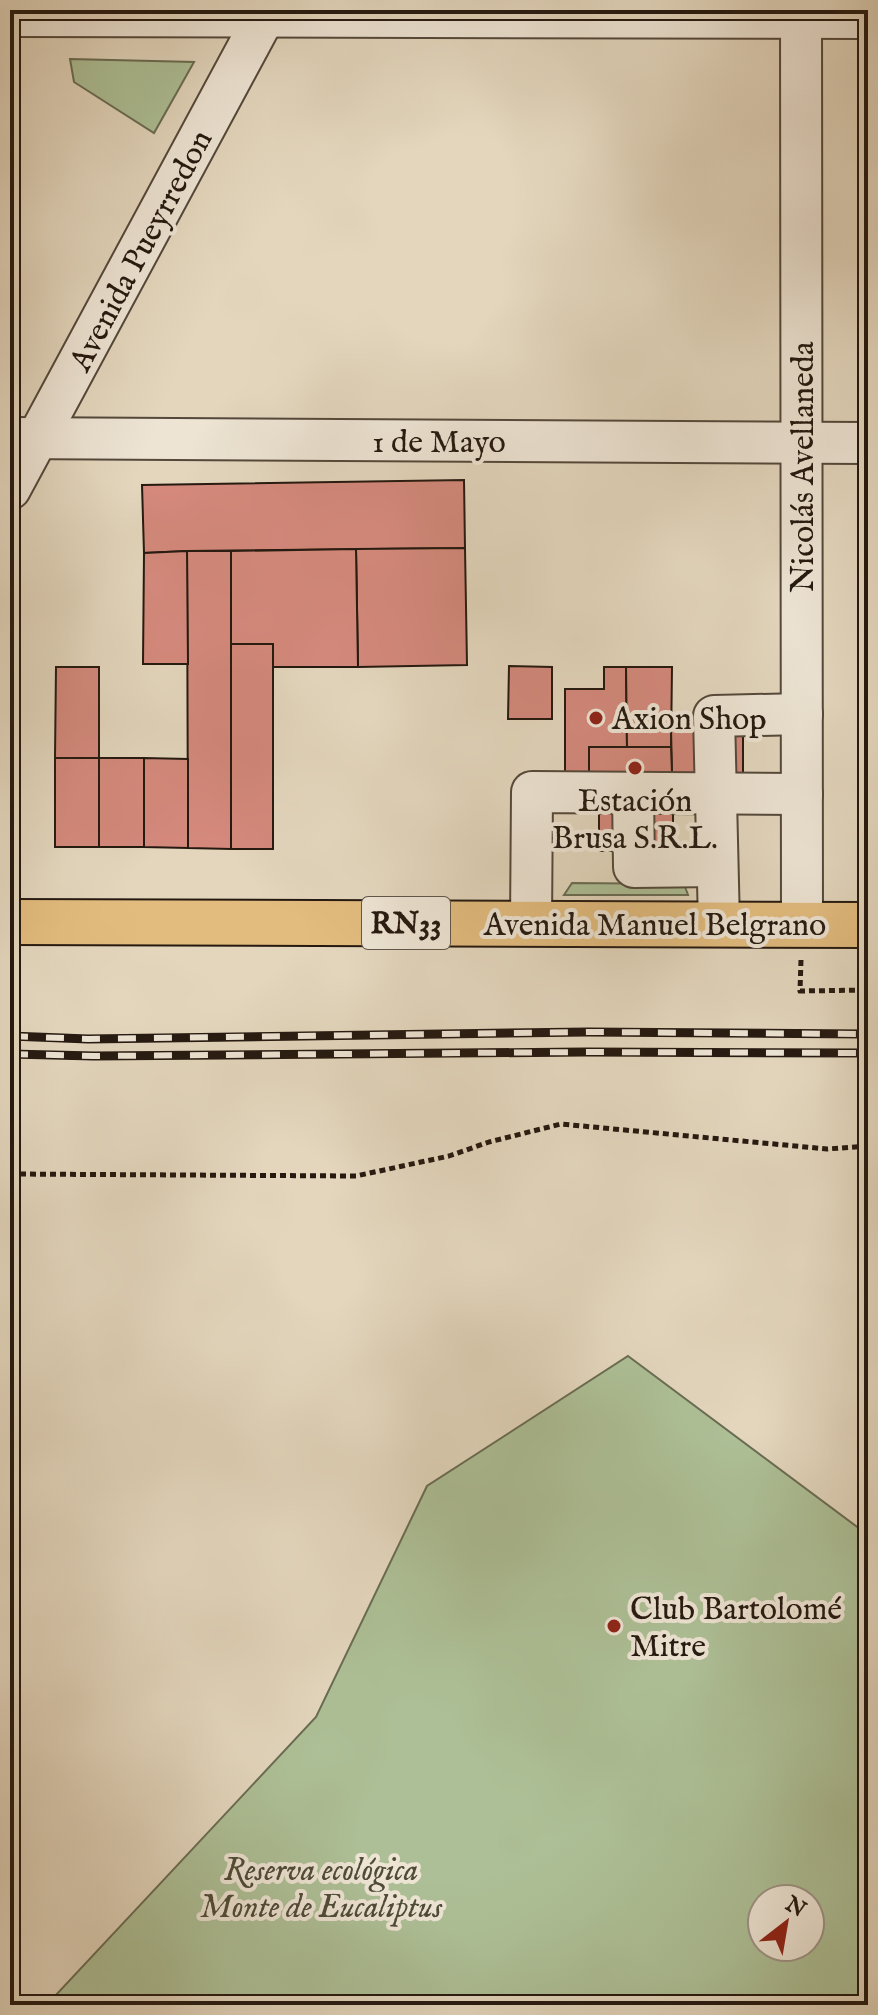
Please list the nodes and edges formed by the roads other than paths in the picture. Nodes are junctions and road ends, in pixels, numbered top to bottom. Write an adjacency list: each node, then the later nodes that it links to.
1 (267, 13): 2 (street); 3 (street); 5 (street, Avenida Pueyrredon)
2 (801, 14): 4 (street); 6 (street, Nicolás Avellaneda)
3 (10, 16)
4 (868, 18)
5 (24, 438): 6 (street, 1 de Mayo); 8 (street, Avenida Pueyrredon)
6 (801, 443): 7 (street, 1 de Mayo); 9 (street, Nicolás Avellaneda)
7 (868, 443)
8 (10, 489)
9 (802, 714): 11 (street); 12 (street, Nicolás Avellaneda)
10 (633, 793): 11 (street); 13 (street); 15 (street)
11 (716, 794): 12 (street); 13 (street)
12 (802, 794): 17 (street, Nicolás Avellaneda)
13 (717, 866): 16 (street)
14 (10, 922): 15 (main road, Avenida Manuel Belgrano / RN33)
15 (531, 923): 16 (main road, Avenida Manuel Belgrano / RN33)
16 (719, 924): 17 (main road, Avenida Manuel Belgrano / RN33)
17 (802, 924): 18 (main road, Avenida Manuel Belgrano / RN33)
18 (868, 925)

